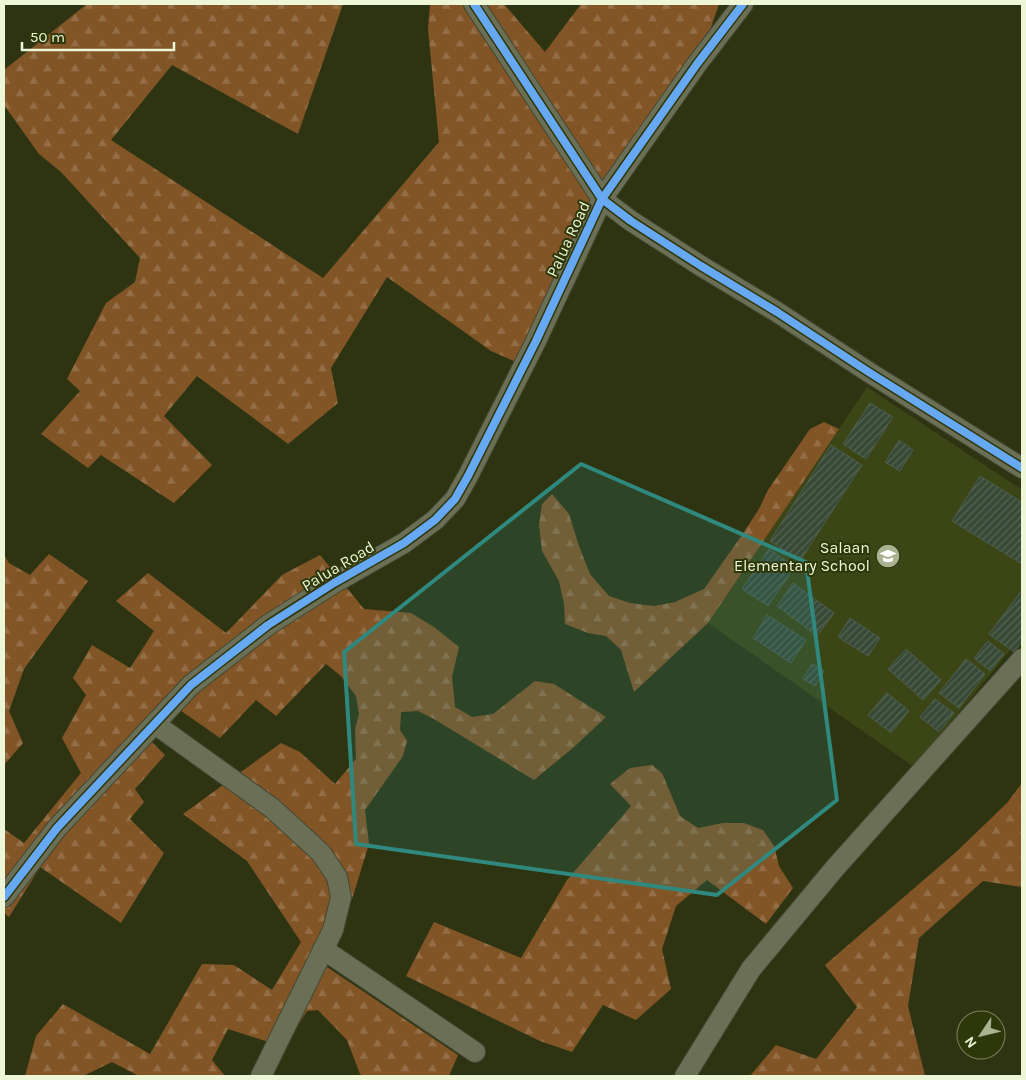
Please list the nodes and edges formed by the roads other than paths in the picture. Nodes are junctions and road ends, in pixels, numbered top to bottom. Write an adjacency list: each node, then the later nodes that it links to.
1 (474, 4): 3 (street)
2 (742, 4): 3 (street, Palua Road)
3 (602, 199): 4 (street); 6 (street, Palua Road)
4 (1022, 468)
5 (1022, 659): 11 (street)
6 (155, 724): 7 (street, Palua Road); 8 (street)
7 (4, 897)
8 (323, 950): 9 (street); 10 (street)
9 (475, 1052)
10 (261, 1076)
11 (685, 1076)

